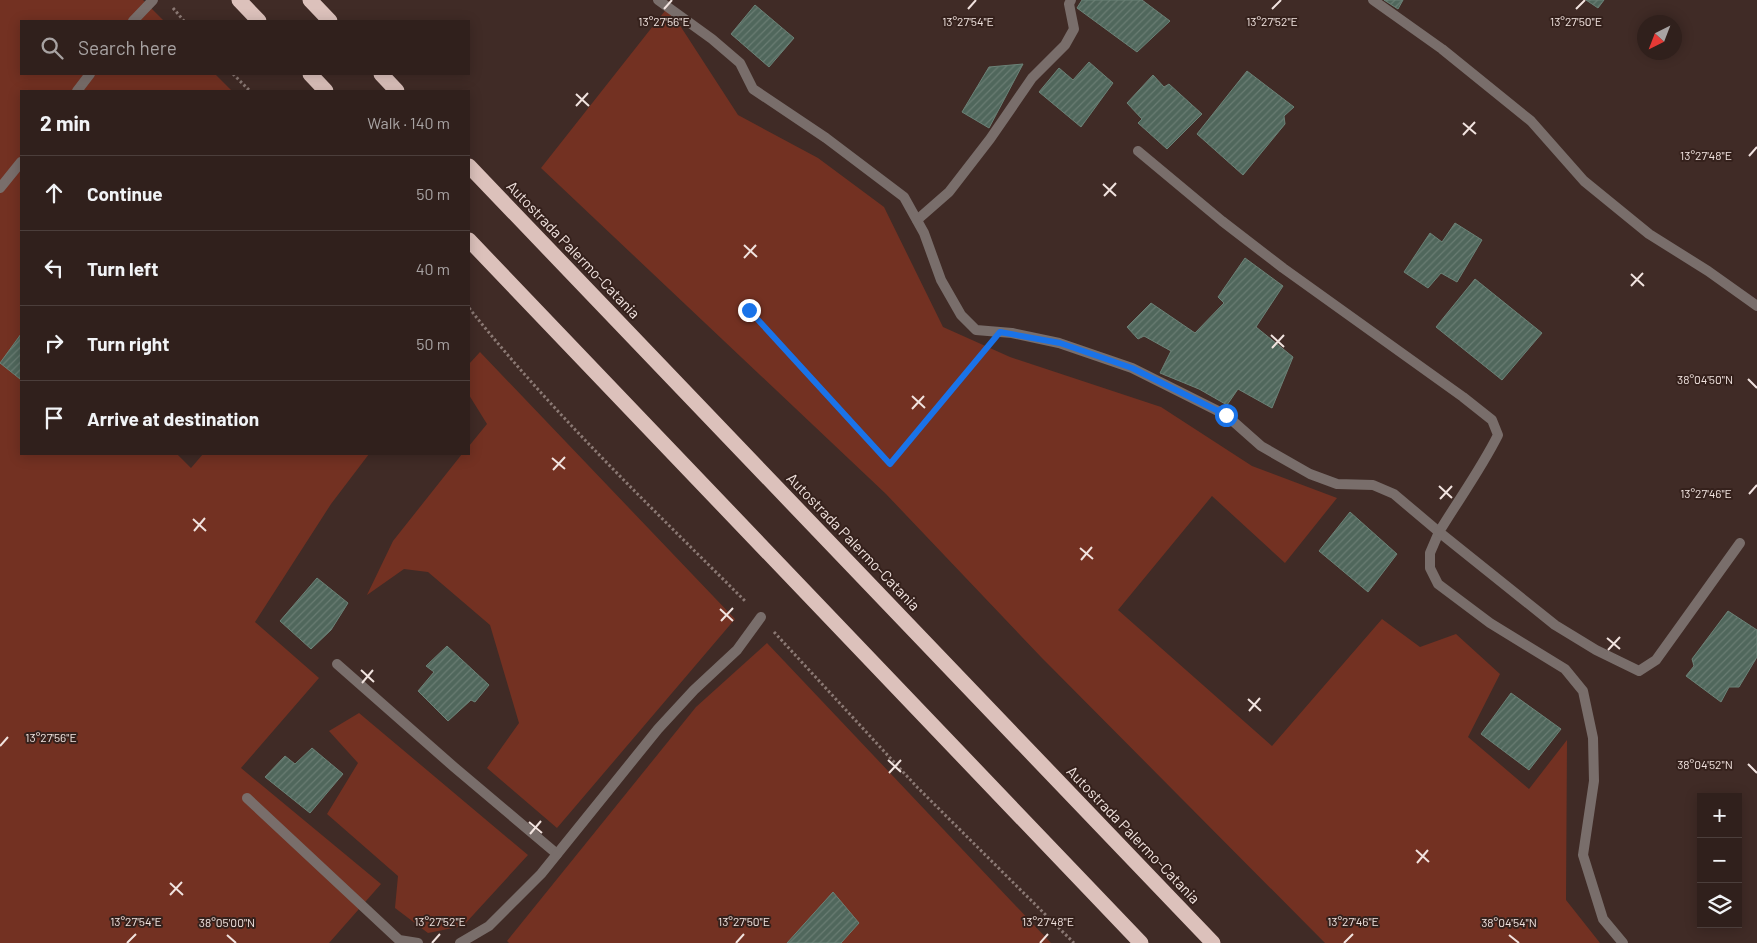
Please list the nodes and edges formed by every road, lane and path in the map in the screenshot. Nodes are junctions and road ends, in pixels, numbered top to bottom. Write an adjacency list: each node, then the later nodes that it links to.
1 (153, 0): 8 (street)
2 (239, 0): 10 (highway)
3 (310, 0): 11 (highway)
4 (658, 0): 24 (street)
5 (1071, 0): 24 (street)
6 (1373, 0): 26 (street)
7 (172, 7): 9 (path)
8 (133, 20)
9 (183, 20)
10 (259, 20)
11 (329, 20)
12 (89, 75): 16 (street)
13 (234, 75): 17 (path)
14 (311, 75): 18 (highway)
15 (382, 75): 19 (highway)
16 (78, 90)
17 (249, 90)
18 (325, 90)
19 (397, 90)
20 (1138, 151): 29 (street)
21 (20, 163): 23 (street)
22 (470, 167): 38 (highway, Autostrada Palermo-Catania)
23 (0, 188)
24 (917, 220): 28 (street)
25 (470, 241): 37 (highway)
26 (1757, 306)
27 (749, 310): 28 (path)
28 (1000, 332): 29 (street)
29 (1439, 532): 30 (street); 39 (street)
30 (1740, 543)
31 (761, 617): 34 (street)
32 (337, 664): 34 (street)
33 (247, 798): 35 (street)
34 (557, 854): 36 (street)
35 (418, 943)
36 (460, 943)
37 (1141, 943)
38 (1213, 943)
39 (1623, 943)

